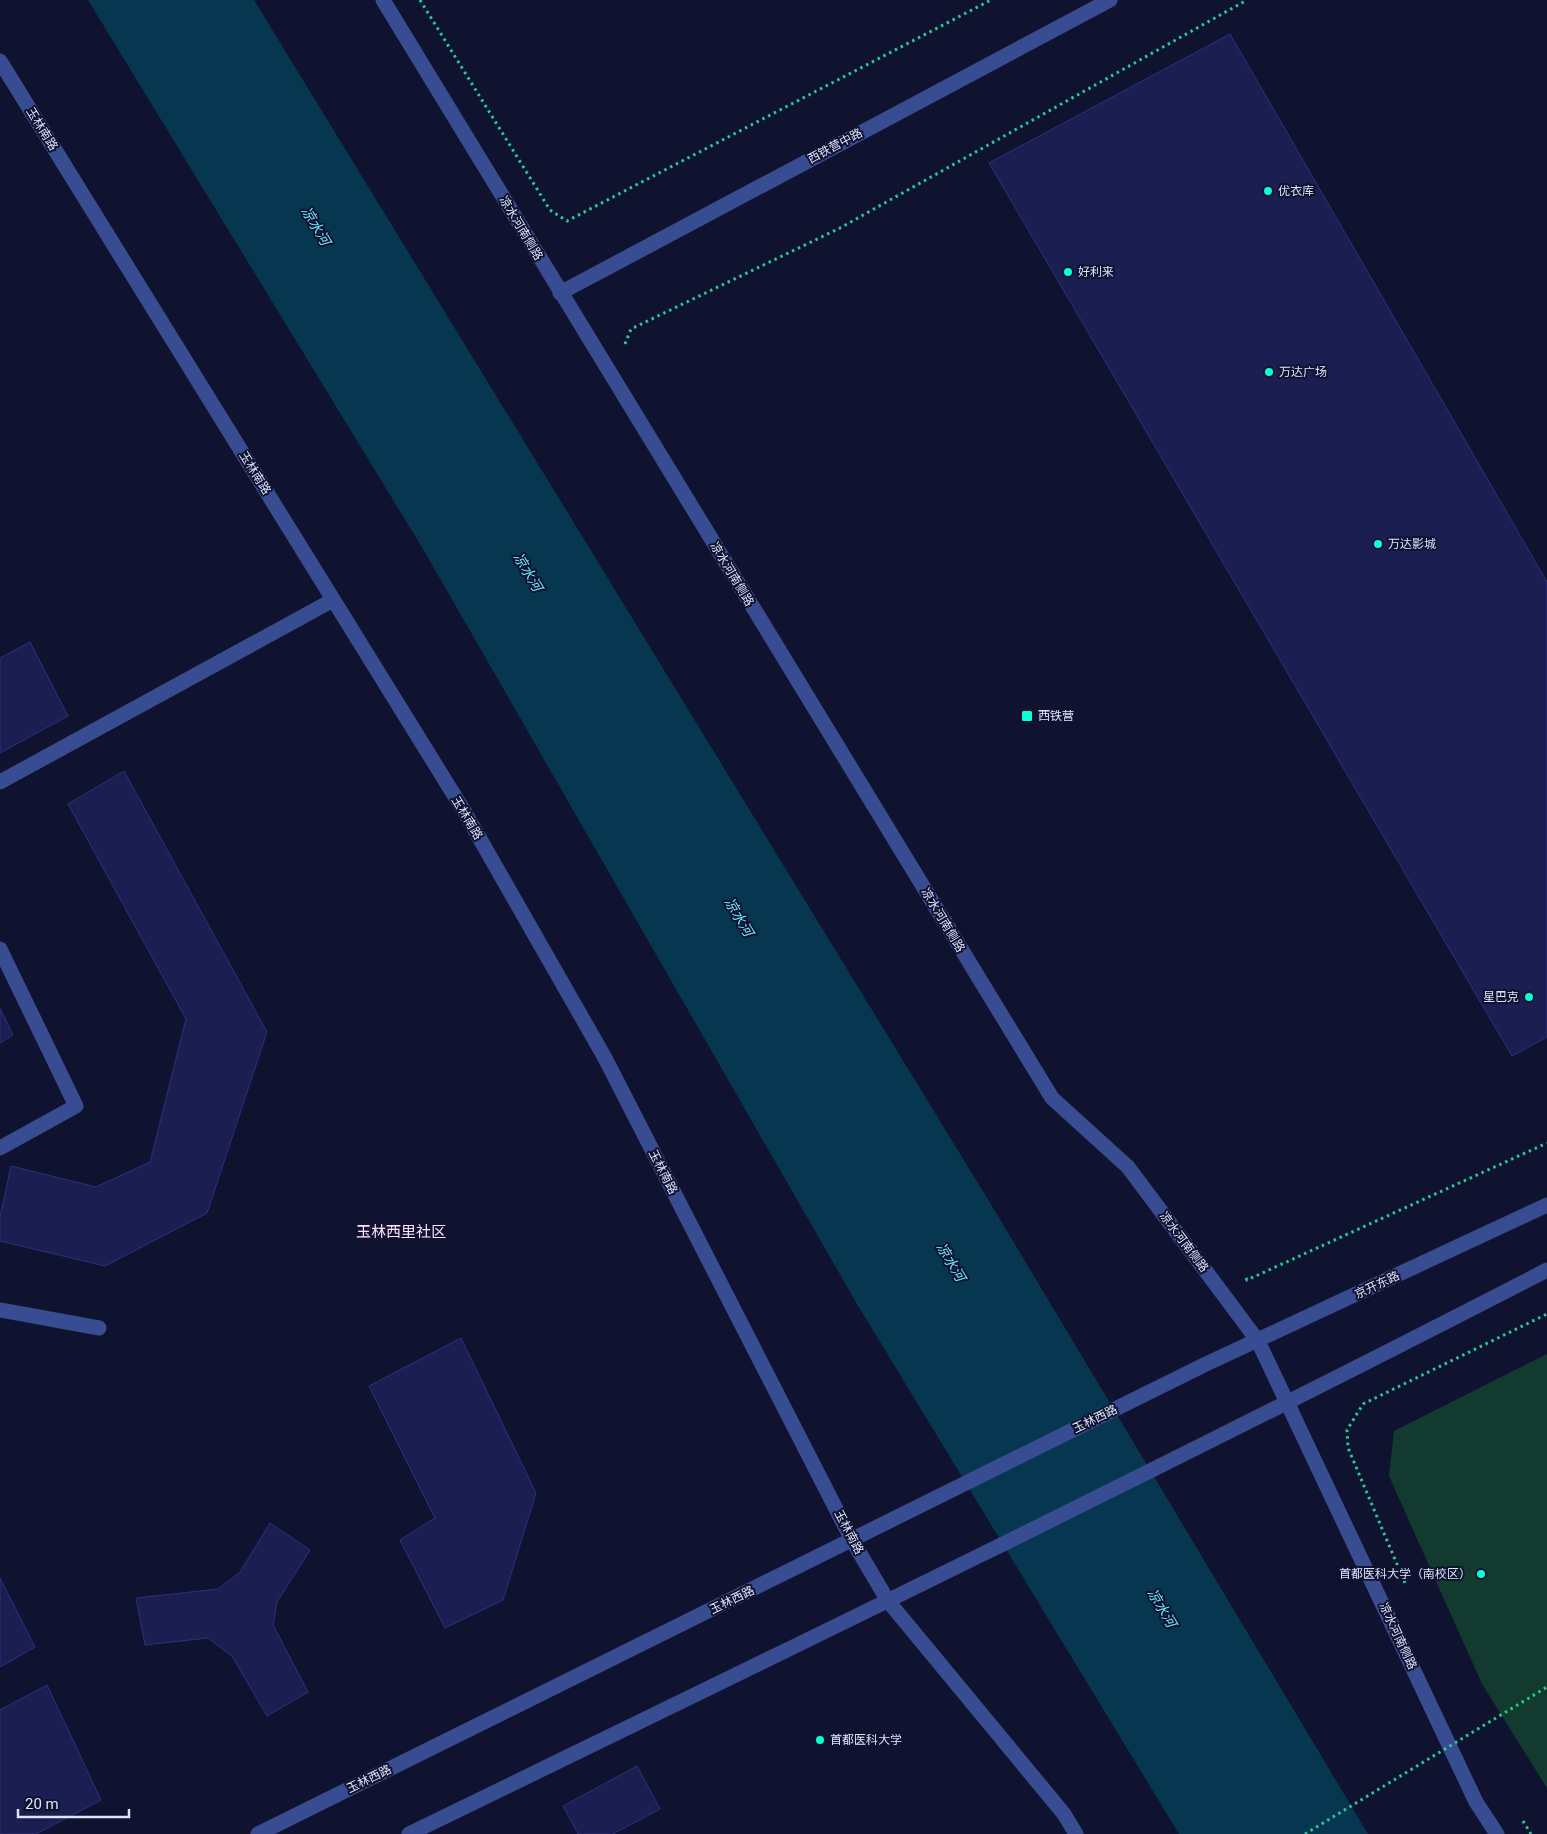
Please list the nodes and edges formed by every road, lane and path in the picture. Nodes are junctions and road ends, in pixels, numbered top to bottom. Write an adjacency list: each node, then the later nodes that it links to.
1 (383, 0): 7 (street, 凉水河南侧路)
2 (420, 0): 3 (path)
3 (991, 0)
4 (1110, 0): 7 (street, 西铁营中路)
5 (1247, 0): 8 (path)
6 (0, 61): 9 (street, 玉林南路)
7 (560, 293): 20 (street, 凉水河南侧路)
8 (624, 348)
9 (333, 600): 10 (street); 23 (street, 玉林南路)
10 (0, 782)
11 (0, 949): 13 (street)
12 (1547, 1143): 16 (path)
13 (0, 1148)
14 (1547, 1205): 20 (street, 京开东路)
15 (1547, 1270): 22 (street)
16 (1242, 1273)
17 (0, 1310): 19 (street)
18 (1547, 1314): 24 (path)
19 (99, 1328)
20 (1258, 1341): 21 (street, 京开东路); 22 (street, 凉水河南侧路)
21 (1206, 1364): 23 (street, 玉林西路)
22 (1288, 1403): 25 (street); 34 (street, 凉水河南侧路)
23 (852, 1540): 25 (street, 玉林南路); 30 (street, 玉林西路)
24 (1409, 1592)
25 (888, 1601): 31 (street); 32 (street, 玉林南路)
26 (1547, 1686): 33 (path, bridge)
27 (1468, 1727): 28 (path)
28 (1473, 1735)
29 (1521, 1819): 35 (path)
30 (258, 1834)
31 (409, 1834)
32 (1076, 1834)
33 (1305, 1834)
34 (1497, 1834)
35 (1531, 1834)

